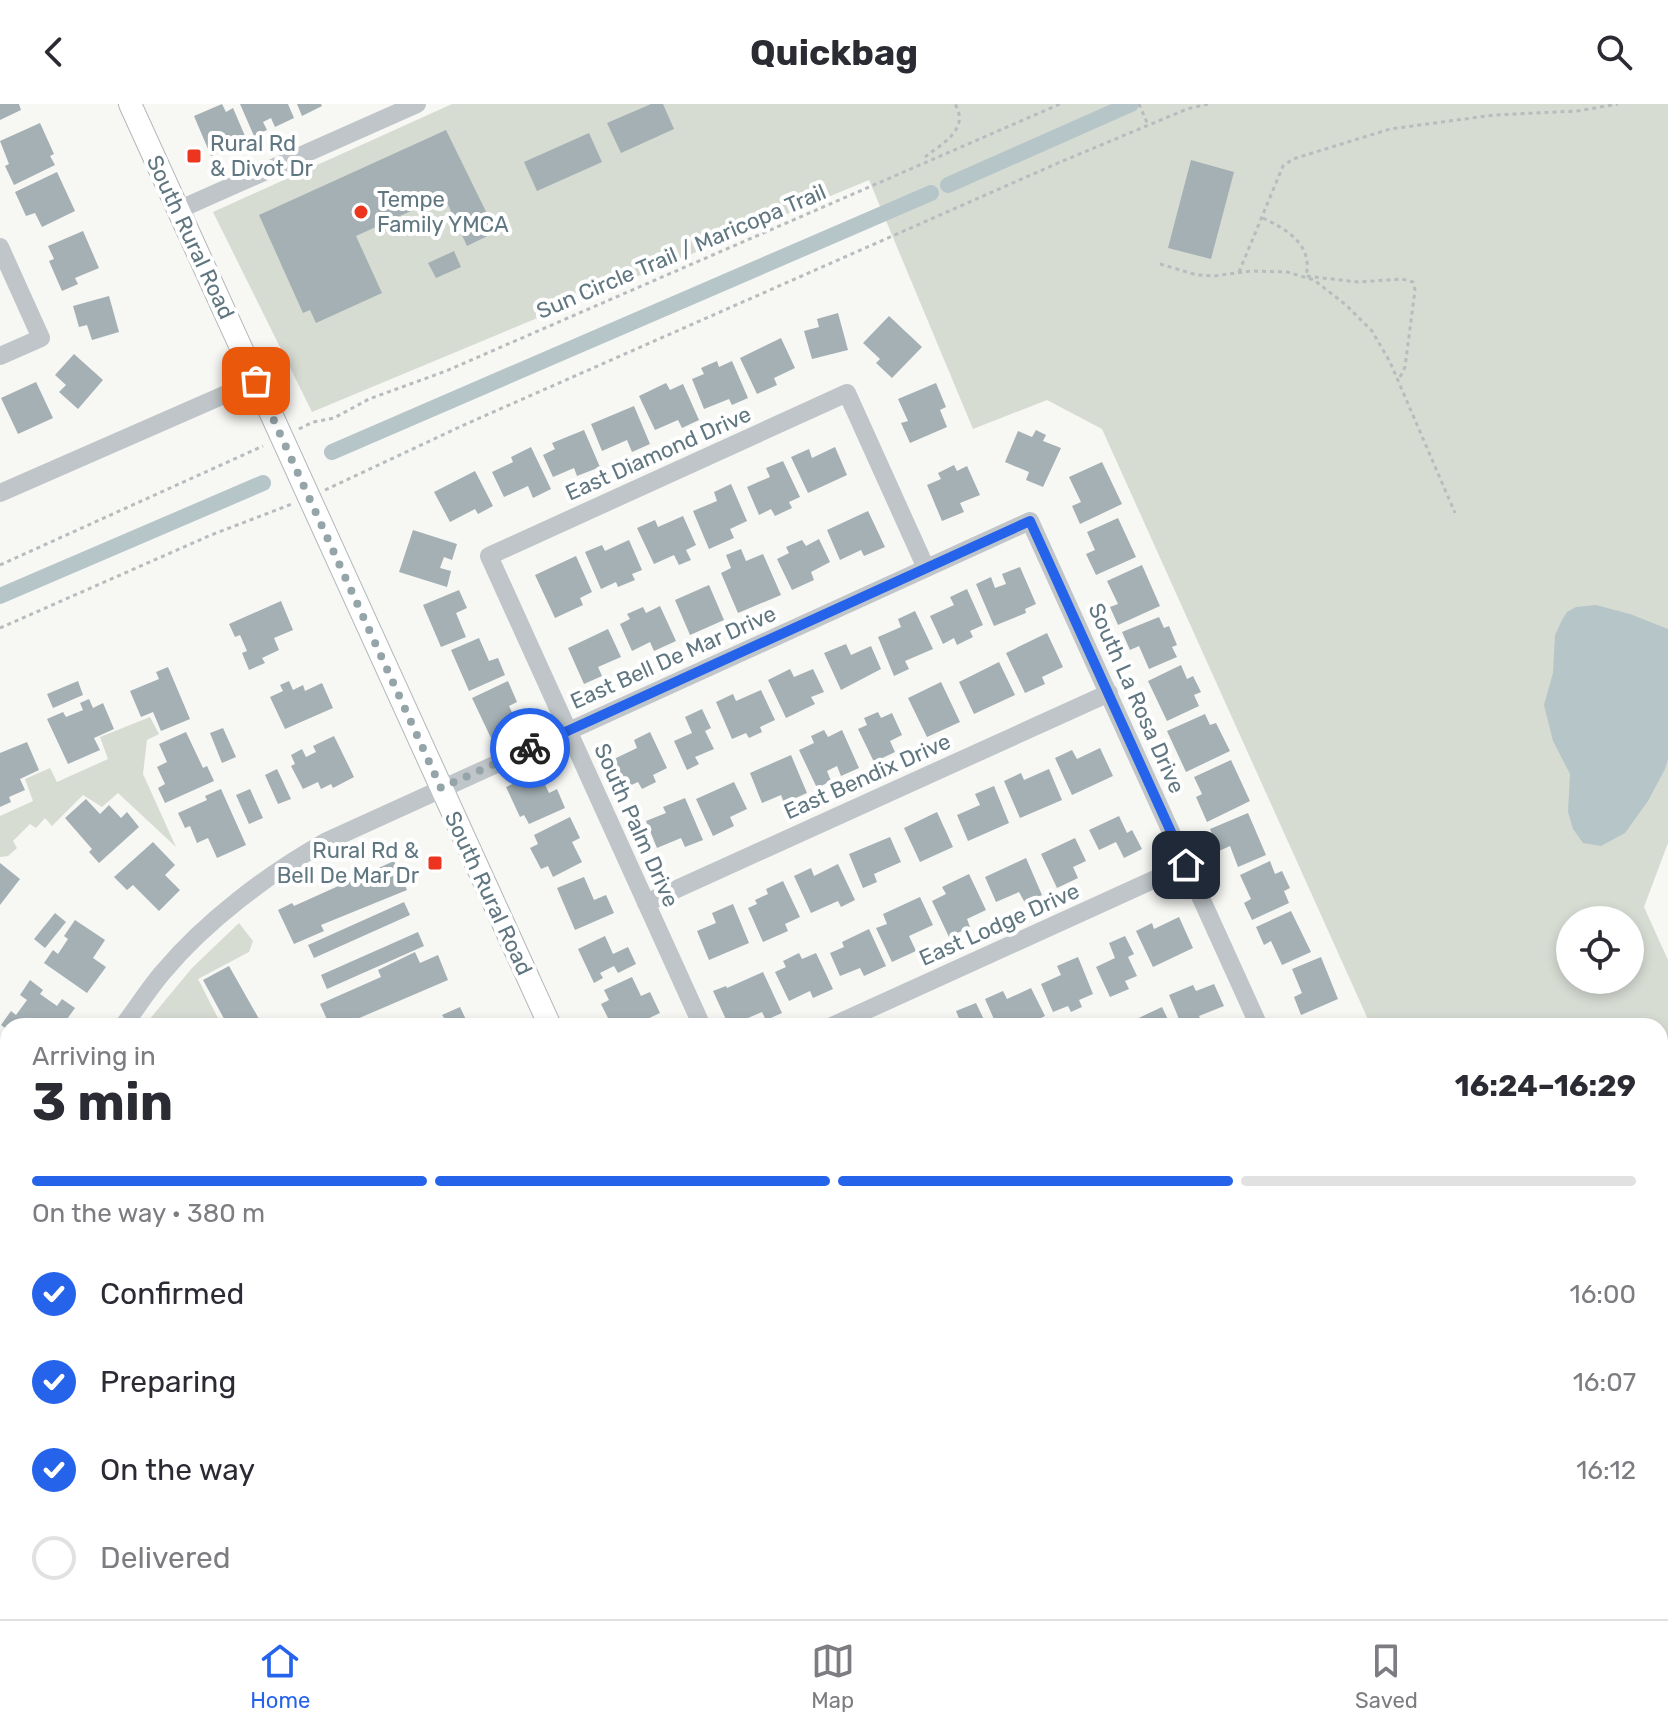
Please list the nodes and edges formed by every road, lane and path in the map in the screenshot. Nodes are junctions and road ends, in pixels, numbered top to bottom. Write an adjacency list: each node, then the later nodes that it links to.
1 (130, 104): 10 (main road, South Rural Road)
2 (417, 104): 10 (street)
3 (955, 104): 9 (path)
4 (1060, 104): 19 (path, Sun Circle Trail / Maricopa Trail)
5 (1139, 104): 8 (path)
6 (1208, 104): 8 (path)
7 (1618, 104): 11 (path)
8 (1148, 125): 22 (path)
9 (925, 157)
10 (178, 210): 18 (main road, South Rural Road)
11 (1262, 217): 14 (path); 15 (path)
12 (0, 247): 16 (street)
13 (1160, 264): 14 (path)
14 (1239, 272): 15 (path)
15 (1306, 276): 17 (path); 17 (path)
16 (0, 356)
17 (1399, 379): 23 (path)
18 (256, 381): 21 (street); 22 (main road, South Rural Road)
19 (313, 422)
20 (252, 451): 26 (path)
21 (0, 493)
22 (310, 497): 28 (path); 31 (main road, South Rural Road)
23 (1455, 513)
24 (1030, 521): 27 (street, East Bell De Mar Drive); 29 (street, South La Rosa Drive)
25 (489, 556): 27 (street, East Diamond Drive); 30 (street, South Palm Drive)
26 (0, 565)
27 (926, 568): 30 (street, East Bell De Mar Drive)
28 (0, 628)
29 (1109, 693): 32 (street, South La Rosa Drive); 33 (street, East Bendix Drive)
30 (568, 731): 31 (street, East Bell De Mar Drive); 33 (street, South Palm Drive)
31 (441, 788): 34 (street, East Bell De Mar Drive); 35 (main road, South Rural Road)
32 (1186, 865): 37 (street, East Lodge Drive); 38 (street, South La Rosa Drive)
33 (646, 903): 36 (street, South Palm Drive)
34 (129, 1018)
35 (546, 1018)
36 (698, 1018)
37 (850, 1018)
38 (1255, 1018)

